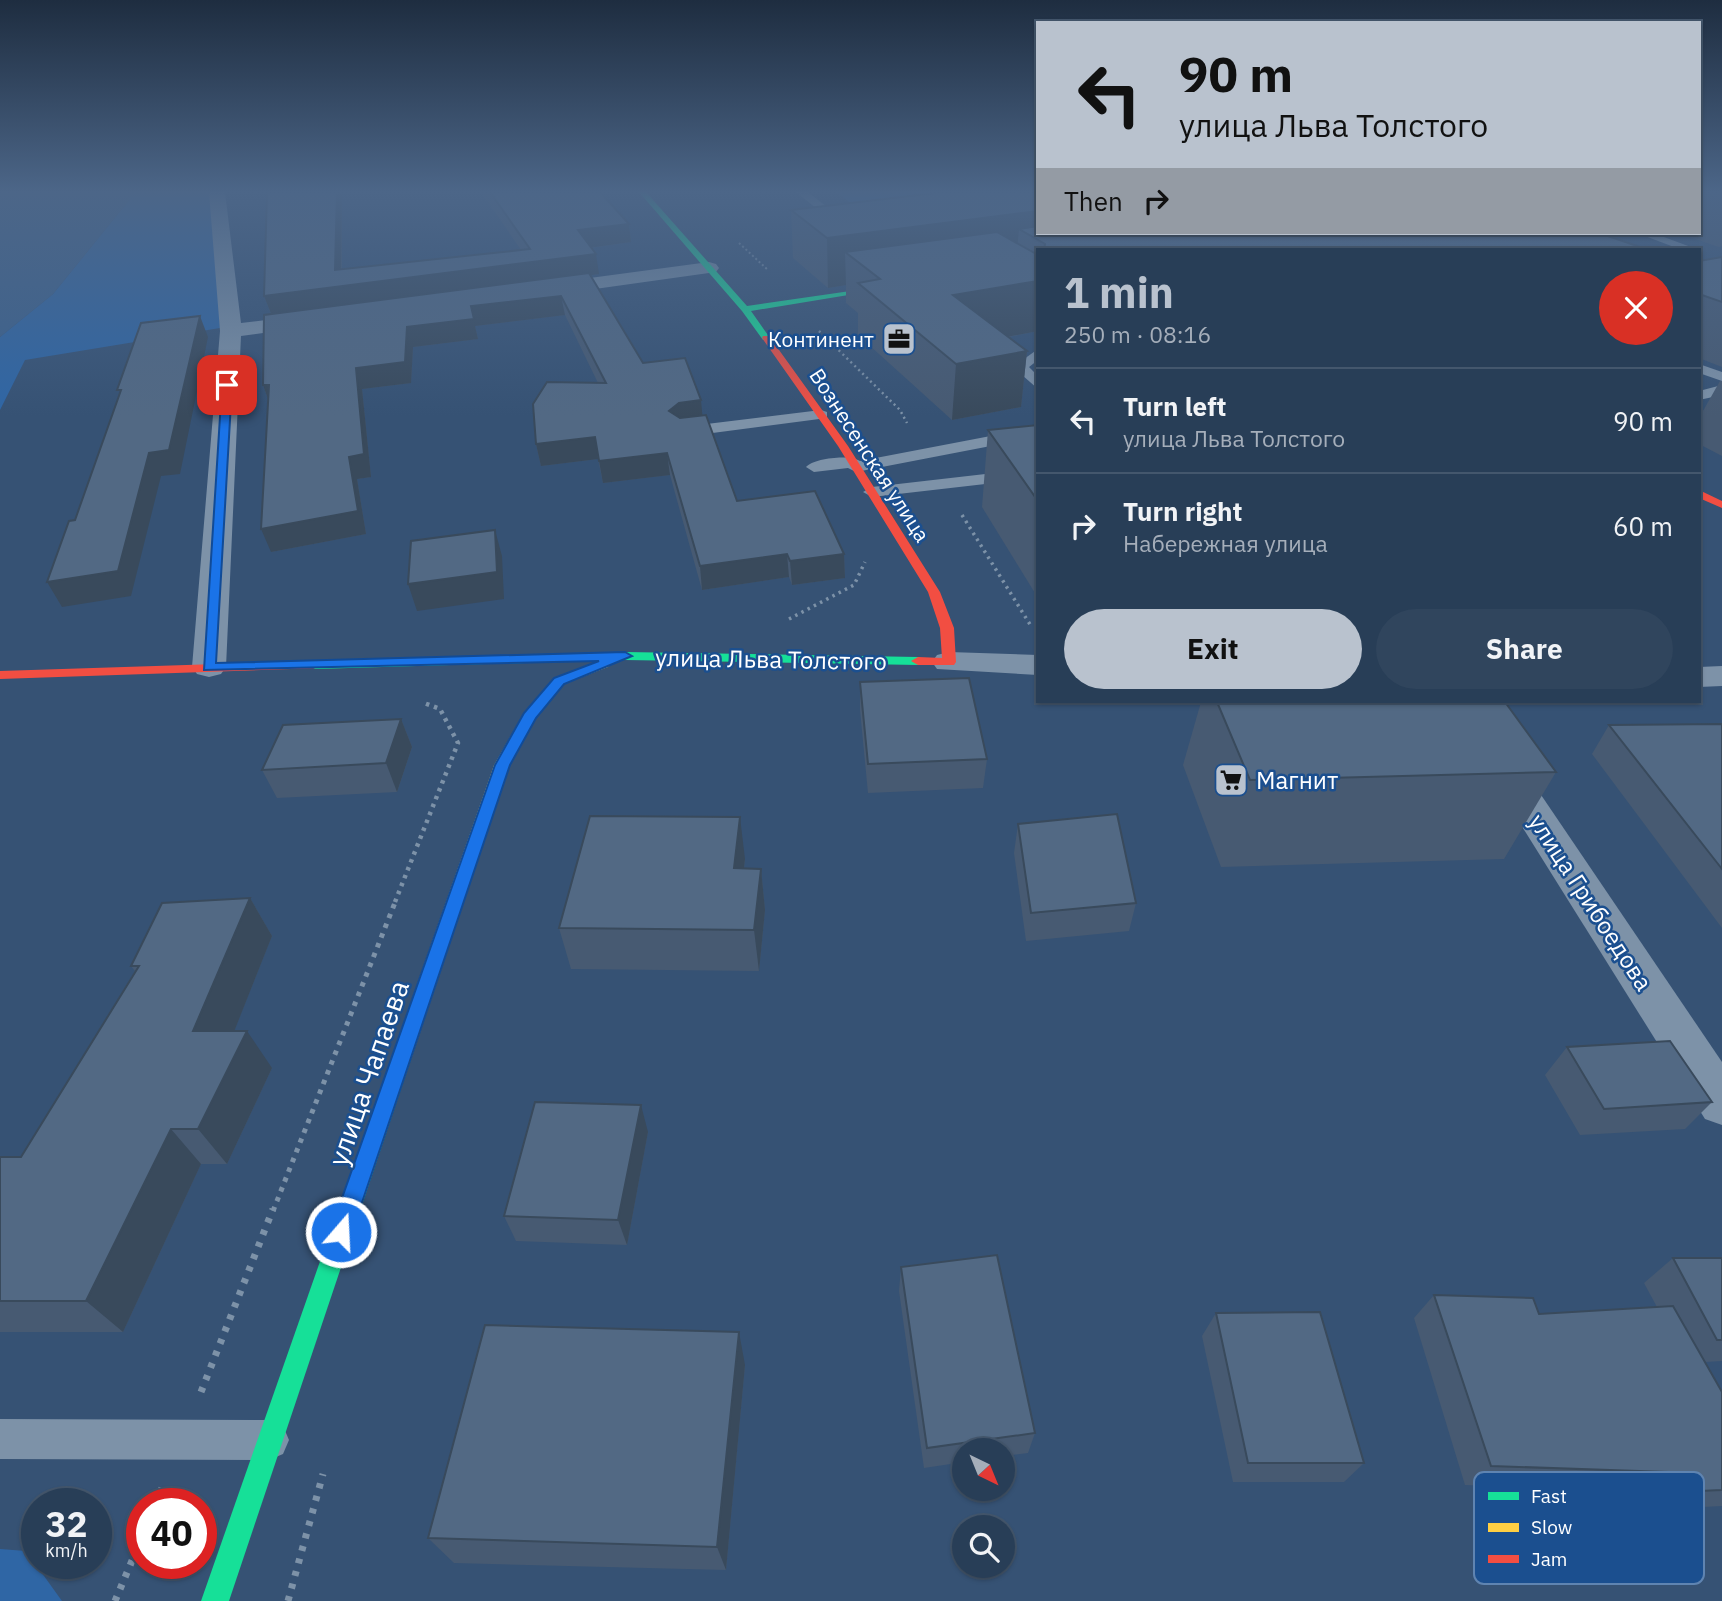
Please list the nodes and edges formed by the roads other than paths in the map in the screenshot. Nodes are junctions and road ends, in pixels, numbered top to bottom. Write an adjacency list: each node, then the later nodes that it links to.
1 (225, 267): 7 (street)
2 (709, 268): 4 (street); 5 (street, Вознесенская улица)
3 (912, 284): 5 (street)
4 (529, 292)
5 (745, 309): 12 (street, Вознесенская улица)
6 (339, 316): 7 (street)
7 (231, 331): 24 (street)
8 (1036, 355): 11 (lane)
9 (1701, 369): 10 (lane)
10 (1722, 377)
11 (1036, 383)
12 (821, 415): 13 (lane); 15 (street, Вознесенская улица)
13 (682, 432)
14 (1036, 432): 15 (lane)
15 (854, 464): 16 (lane); 18 (street, Вознесенская улица)
16 (814, 467)
17 (1036, 474): 18 (lane)
18 (872, 492): 22 (street, Вознесенская улица)
19 (1701, 494): 20 (street)
20 (1722, 505)
21 (625, 656): 22 (street, улица Льва Толстого); 24 (street, улица Льва Толстого); 31 (street, улица Чапаева)
22 (949, 662): 23 (street, улица Льва Толстого)
23 (1036, 665)
24 (209, 667): 25 (street, улица Льва Толстого)
25 (0, 675)
26 (1722, 676): 27 (street)
27 (1701, 677)
28 (1462, 703): 29 (street, улица Грибоедова)
29 (1722, 1103)
30 (0, 1439): 31 (lane)
31 (270, 1440): 32 (street, улица Чапаева)
32 (215, 1601)

